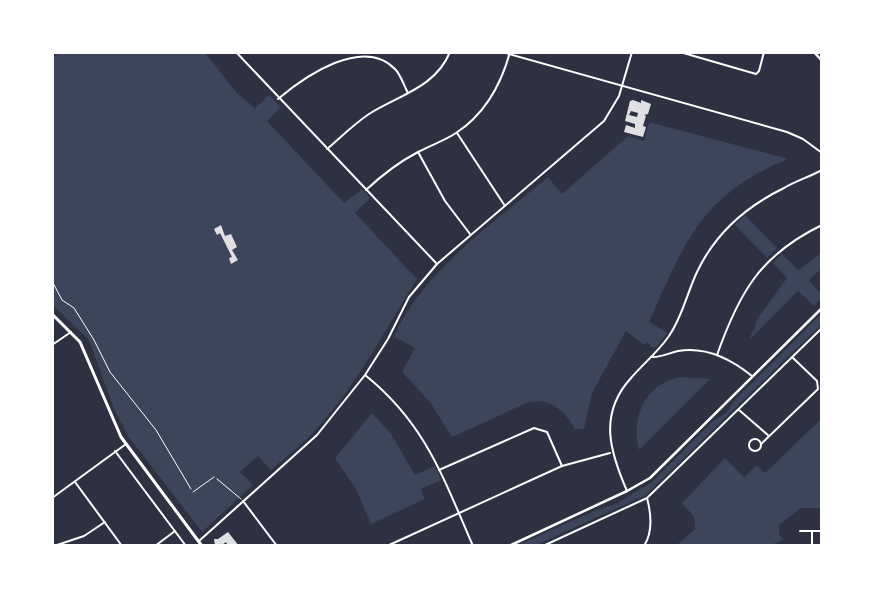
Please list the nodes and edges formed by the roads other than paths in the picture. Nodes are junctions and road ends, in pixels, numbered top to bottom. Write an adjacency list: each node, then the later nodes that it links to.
1 (236, 52): 12 (street)
2 (450, 52): 11 (street)
3 (502, 52): 8 (street)
4 (632, 52): 10 (street)
5 (680, 52): 6 (street)
6 (764, 52)
7 (814, 52): 9 (street)
8 (510, 54): 10 (street); 13 (street)
9 (822, 61)
10 (622, 86): 16 (street); 19 (street)
11 (408, 93): 12 (street); 14 (street)
12 (278, 99): 14 (street)
13 (457, 133): 15 (street); 19 (street)
14 (327, 149): 18 (street)
15 (418, 152): 18 (street); 21 (street)
16 (822, 153)
17 (822, 170): 30 (street)
18 (366, 190): 22 (street)
19 (506, 206): 21 (street)
20 (822, 224): 28 (street)
21 (471, 235): 22 (street)
22 (437, 264): 31 (street)
23 (822, 308): 32 (street)
24 (52, 314): 26 (main road)
25 (822, 328): 29 (street)
26 (71, 332): 27 (street); 35 (main road)
27 (52, 345)
28 (717, 355): 30 (street); 32 (street)
29 (792, 356): 33 (street); 34 (street)
30 (651, 357): 38 (street)
31 (365, 375): 40 (street); 47 (street)
32 (752, 376): 43 (street)
33 (739, 409): 34 (street); 46 (street)
34 (769, 436): 36 (street)
35 (126, 444): 37 (street); 54 (main road)
36 (761, 444): 36 (street)
37 (115, 451): 42 (street); 50 (street)
38 (611, 452): 39 (street); 43 (street)
39 (562, 466): 40 (street); 48 (street)
40 (439, 470): 48 (street)
41 (214, 477): 44 (lane)
42 (75, 482): 45 (street); 49 (street)
43 (627, 491): 63 (street)
44 (193, 492)
45 (52, 498)
46 (647, 498): 64 (street); 65 (street)
47 (243, 501): 54 (street); 60 (street)
48 (459, 513): 61 (street); 62 (street)
49 (105, 522): 55 (street); 56 (street)
50 (175, 531): 57 (street); 58 (street)
51 (800, 531): 53 (street)
52 (822, 531): 53 (street)
53 (812, 532): 66 (street)
54 (199, 542): 59 (main road)
55 (54, 546)
56 (122, 546)
57 (156, 546)
58 (186, 546)
59 (202, 546)
60 (277, 546)
61 (387, 546)
62 (473, 546)
63 (509, 546)
64 (542, 546)
65 (644, 546)
66 (812, 546)

